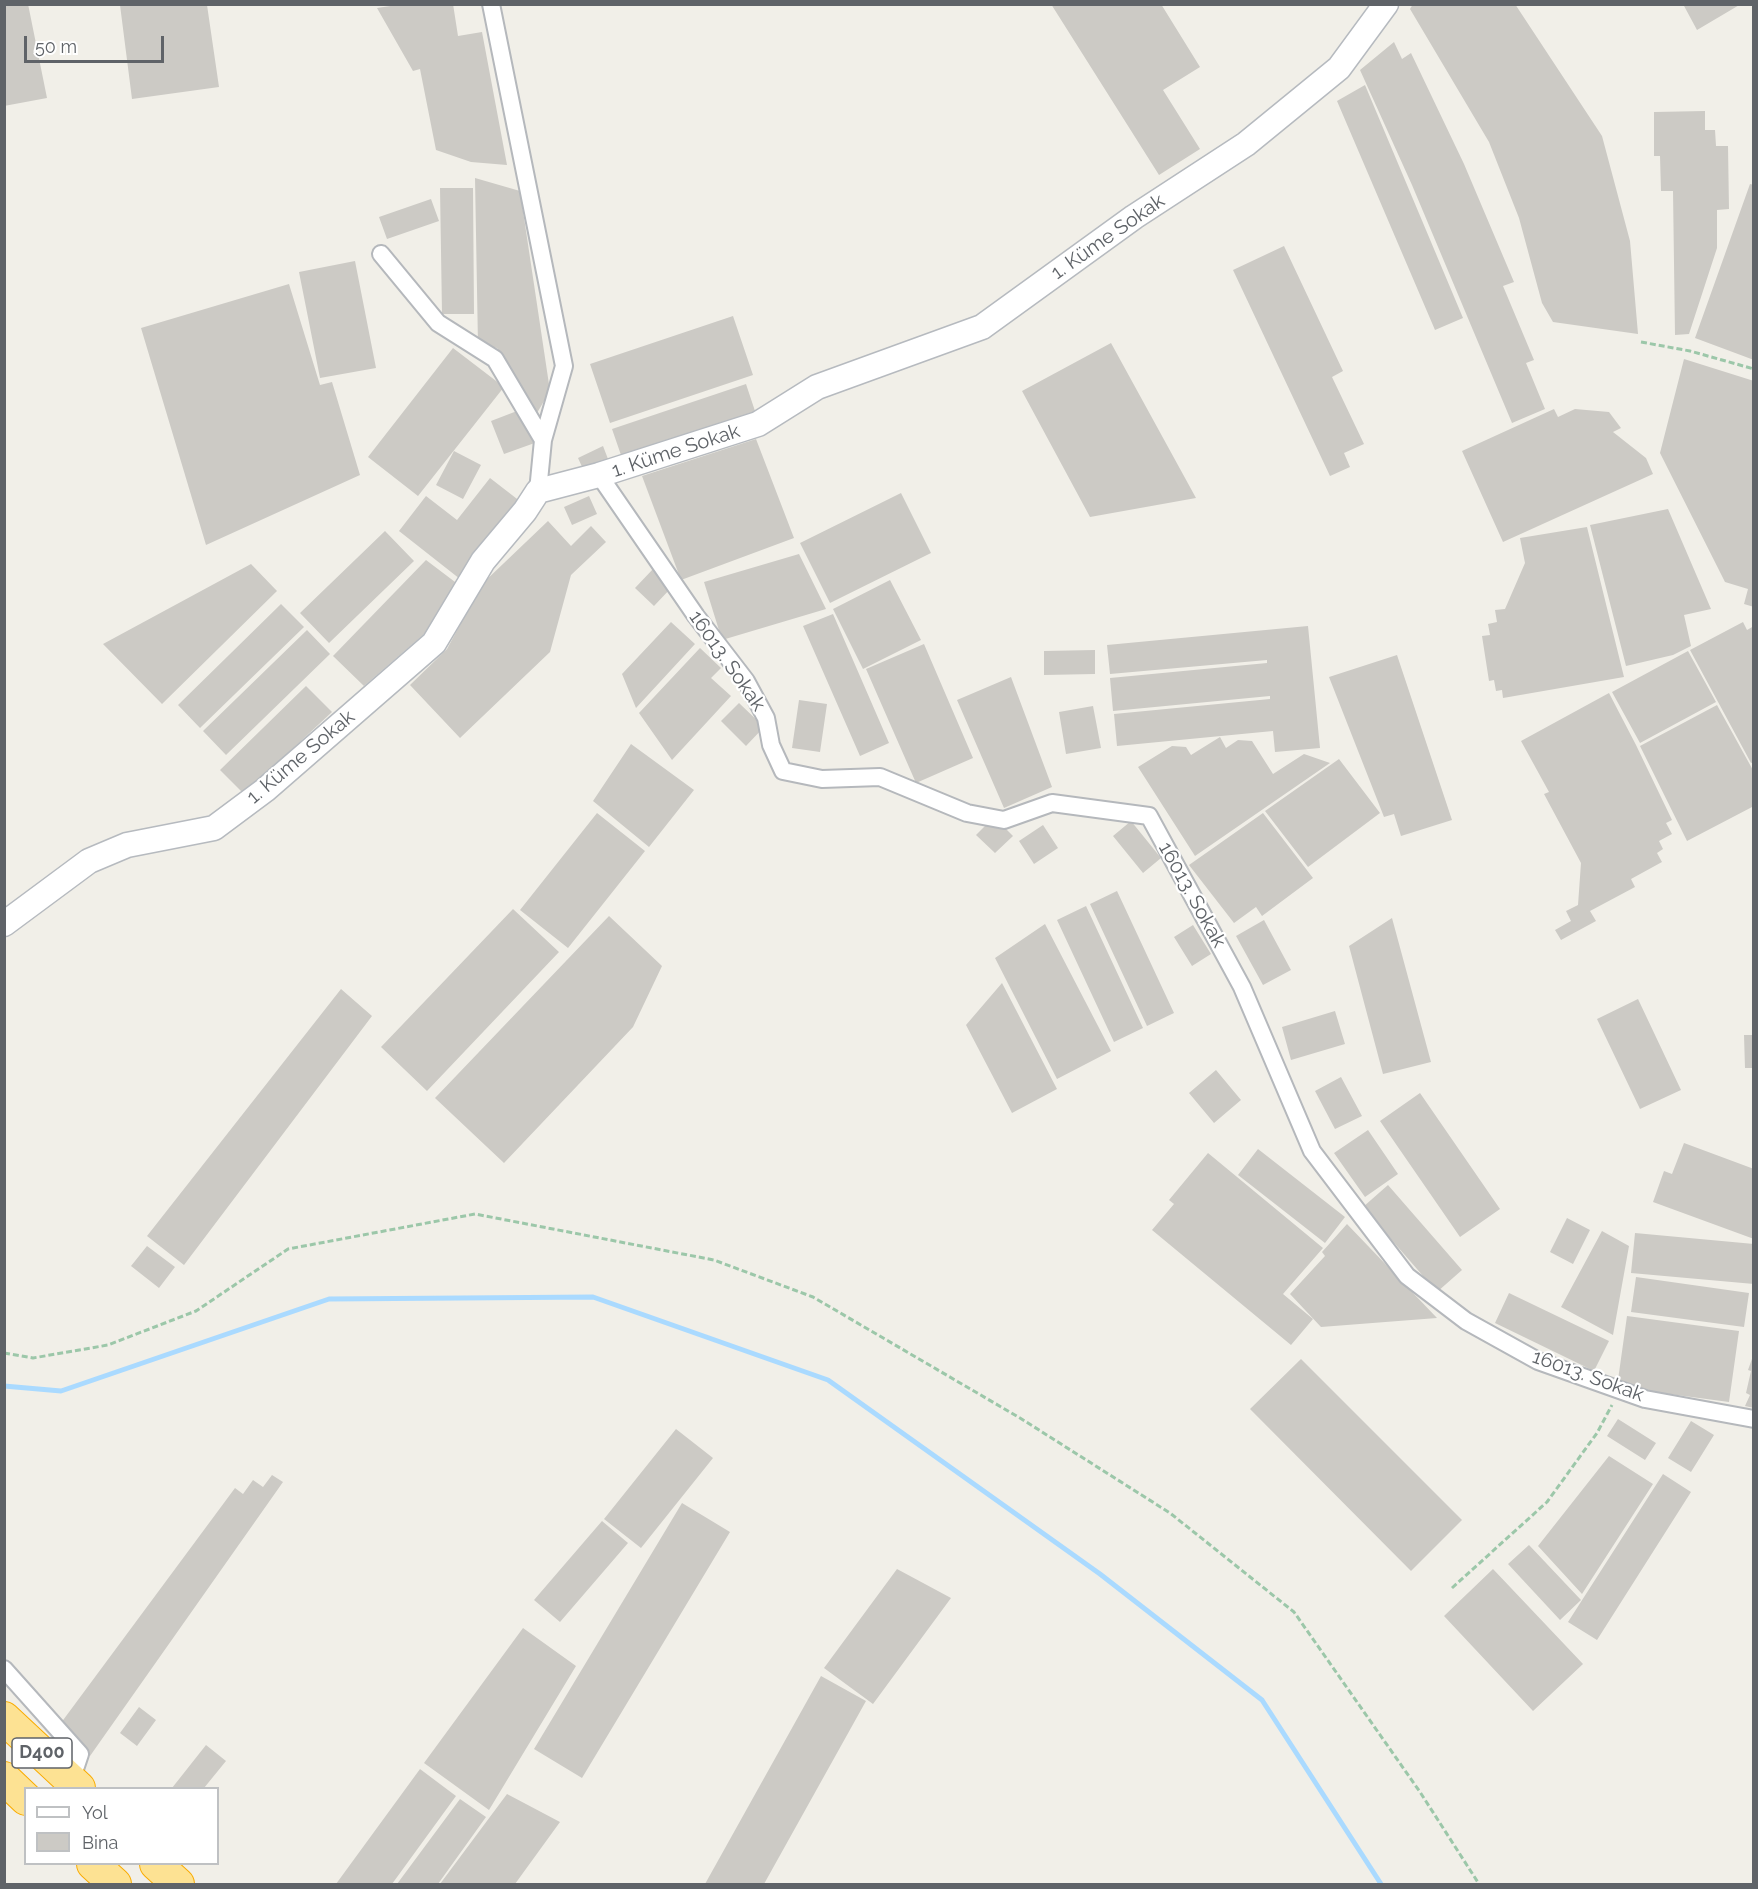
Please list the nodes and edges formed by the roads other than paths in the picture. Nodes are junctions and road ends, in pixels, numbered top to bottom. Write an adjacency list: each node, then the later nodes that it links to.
1 (491, 4): 4 (street)
2 (1386, 4): 5 (street, 1. Küme Sokak)
3 (381, 254): 4 (street)
4 (543, 440): 6 (street)
5 (599, 475): 6 (street, 1. Küme Sokak); 8 (street, 16013. Sokak)
6 (538, 491): 7 (street, 1. Küme Sokak)
7 (4, 924)
8 (1754, 1419)
9 (4, 1669): 11 (street)
10 (4, 1718): 11 (highway, D400)
11 (75, 1785)
12 (95, 1865): 14 (highway)
13 (158, 1865): 15 (highway)
14 (115, 1884)
15 (178, 1884)

